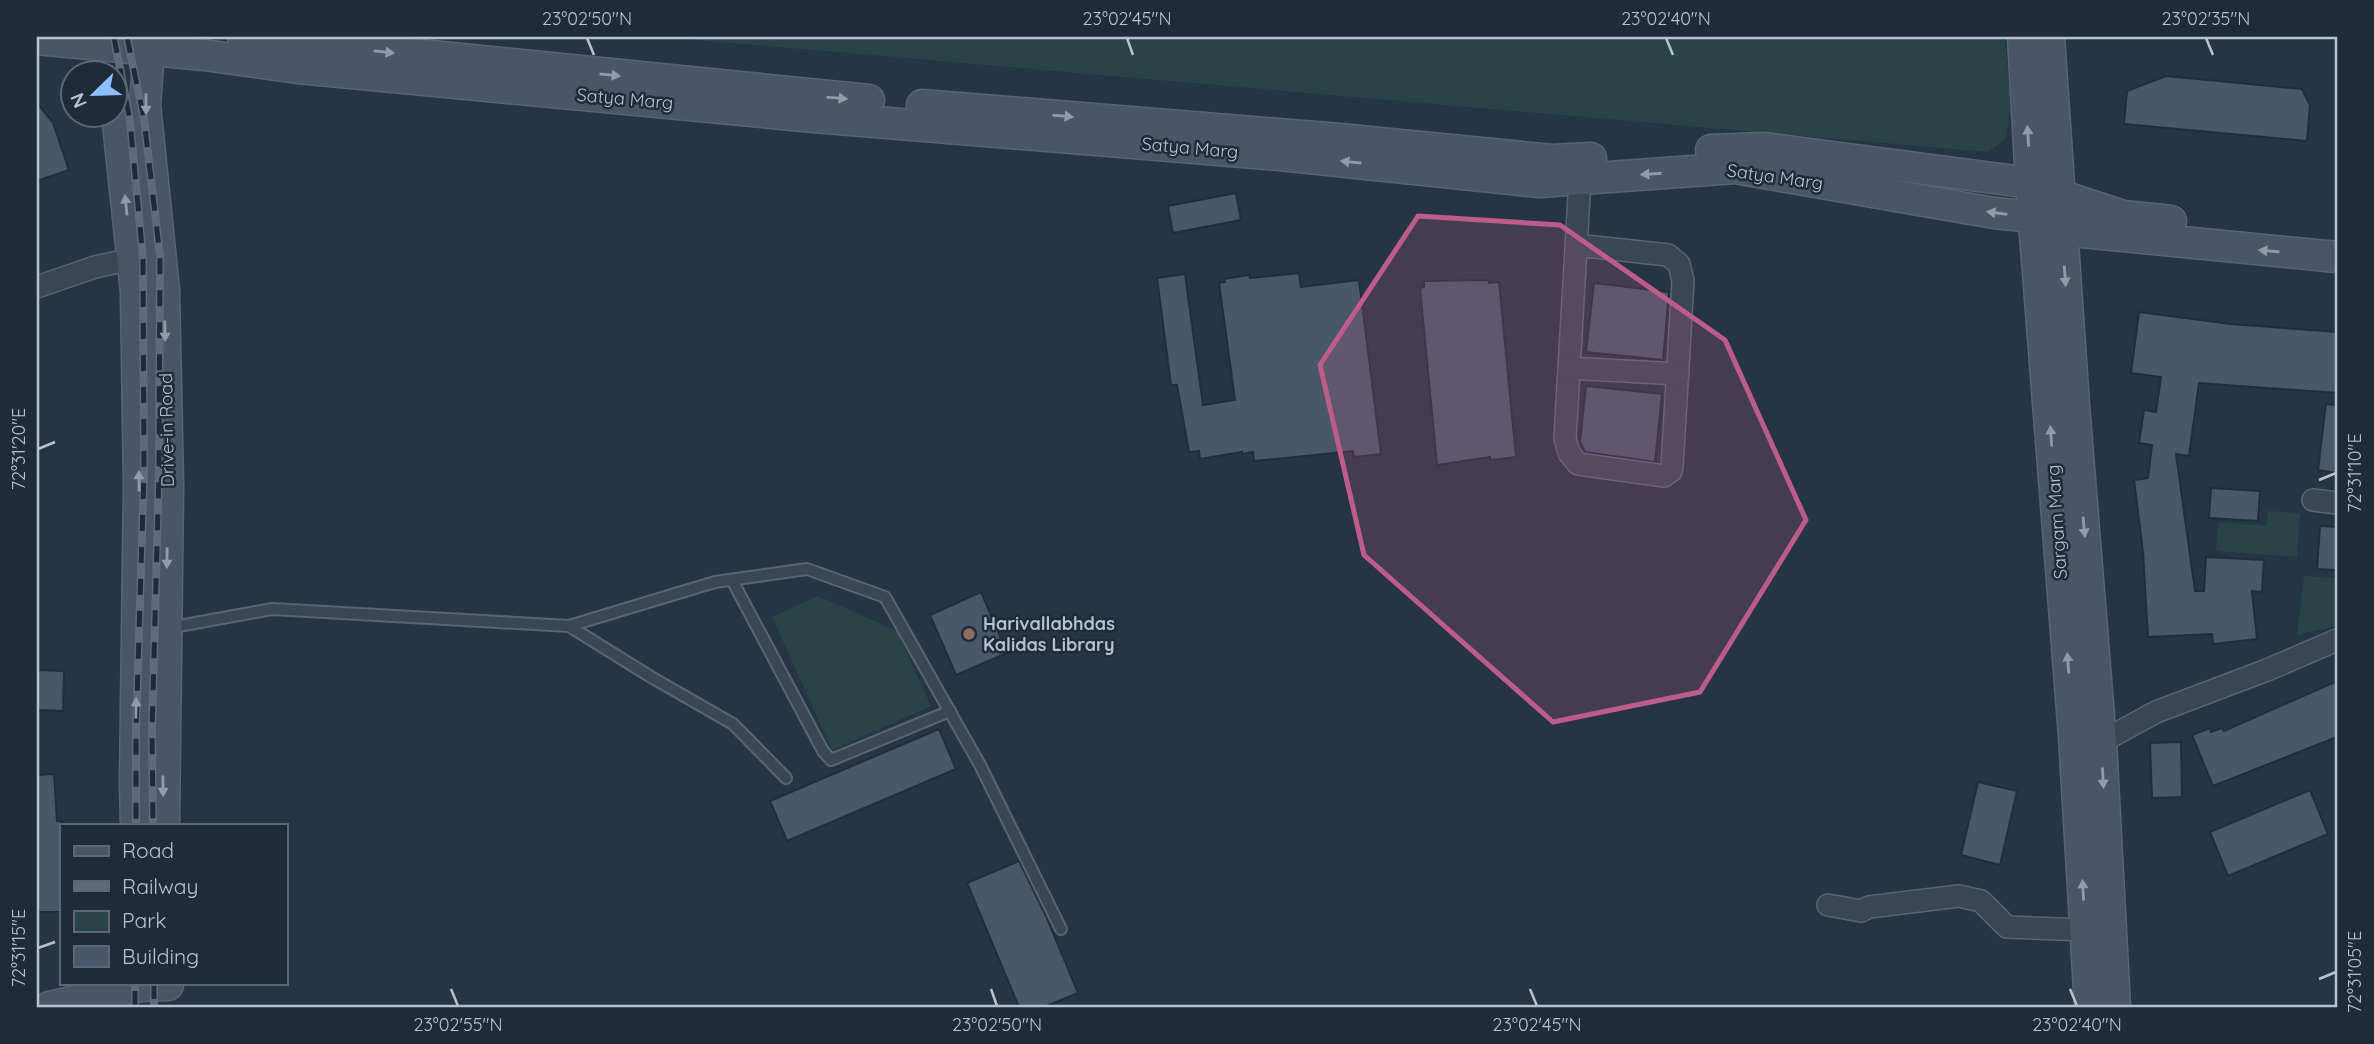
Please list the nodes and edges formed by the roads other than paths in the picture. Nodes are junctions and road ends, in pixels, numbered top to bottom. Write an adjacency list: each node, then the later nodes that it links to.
1 (243, 37): 8 (main road, Satya Marg, one-way to 8)
2 (2023, 37): 10 (main road, Sargam Marg, one-way to 2)
3 (2049, 37): 11 (main road, Sargam Marg)
4 (37, 39): 6 (main road, Satya Marg)
5 (145, 44): 6 (main road, Satya Marg); 8 (main road, Satya Marg, one-way to 5); 25 (main road, Drive-in Road, one-way to 25)
6 (107, 52)
7 (119, 130): 17 (main road, Drive-in Road, one-way to 7)
8 (1405, 157): 9 (main road, Satya Marg); 10 (main road, Satya Marg)
9 (1580, 179): 12 (main road, Satya Marg, one-way to 9); 15 (street)
10 (2031, 183): 11 (main road, Satya Marg); 12 (main road, Sargam Marg)
11 (2059, 195): 13 (main road, Sargam Marg); 14 (main road, Satya Marg)
12 (2033, 217): 13 (main road, Satya Marg); 34 (main road, Sargam Marg, one-way to 12)
13 (2061, 230): 16 (main road, Satya Marg, one-way to 13); 28 (main road, Sargam Marg, one-way to 28)
14 (2337, 237)
15 (1576, 245): 19 (street); 20 (street)
16 (2337, 257)
17 (132, 259): 18 (street); 30 (main road, Drive-in Road, one-way to 17)
18 (37, 287)
19 (1569, 368): 20 (street); 20 (street)
20 (1678, 374)
21 (2313, 500): 22 (street)
22 (2337, 503)
23 (732, 580): 24 (lane); 27 (lane); 27 (lane)
24 (569, 626): 25 (lane); 29 (lane)
25 (166, 628): 31 (main road, Drive-in Road, one-way to 31)
26 (2337, 640): 28 (street)
27 (950, 711): 33 (lane)
28 (2101, 742): 38 (main road, Sargam Marg, one-way to 38)
29 (786, 778)
30 (136, 824)
31 (164, 824)
32 (1828, 905): 34 (street)
33 (1061, 929)
34 (2085, 930): 37 (main road, Sargam Marg)
35 (154, 992): 36 (main road)
36 (49, 1007)
37 (2090, 1007)
38 (2115, 1007)

